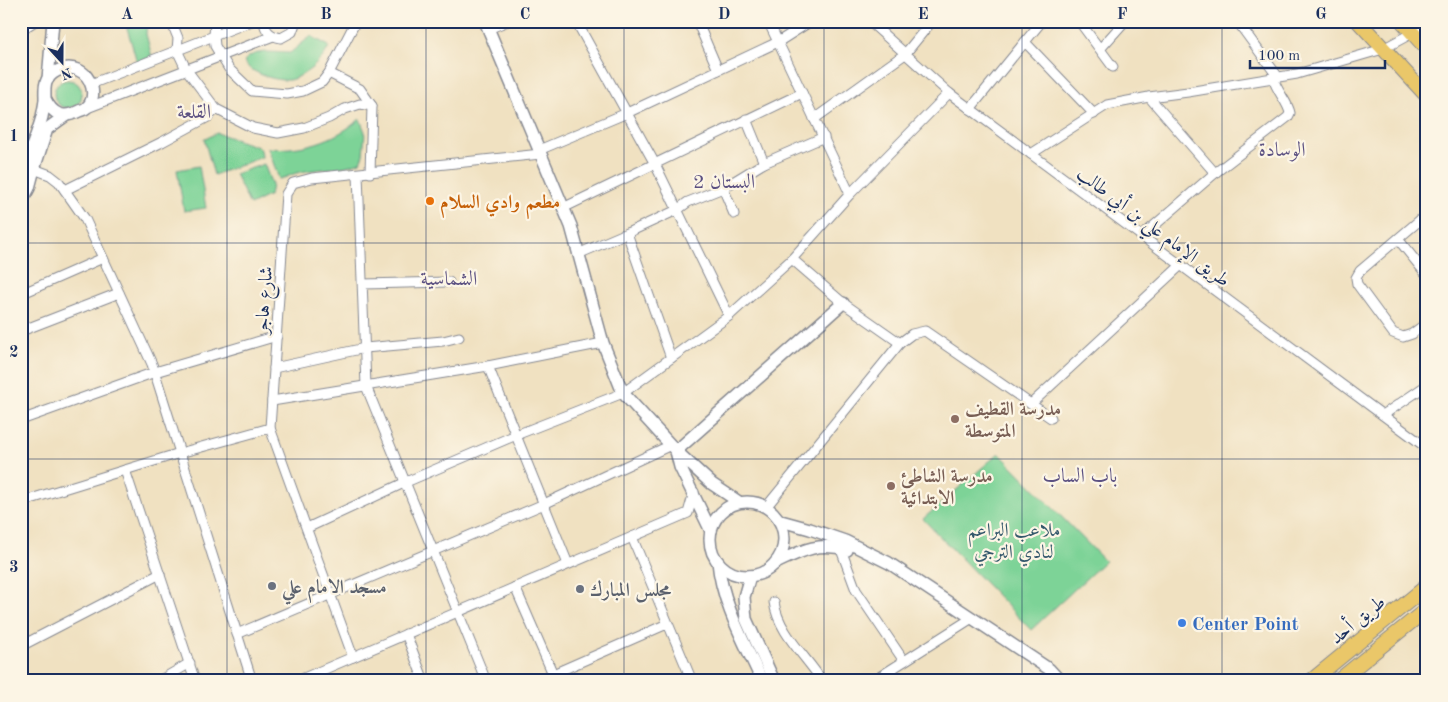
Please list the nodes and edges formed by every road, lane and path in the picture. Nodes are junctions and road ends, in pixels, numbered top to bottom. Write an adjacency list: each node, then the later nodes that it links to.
1 (35, 21): 25 (street)
2 (53, 21): 43 (street)
3 (60, 21): 38 (street)
4 (171, 21): 34 (street)
5 (215, 21): 27 (street)
6 (252, 21): 27 (street)
7 (264, 21): 28 (street)
8 (296, 21): 28 (street)
9 (356, 21): 41 (street)
10 (508, 21): 23 (street)
11 (576, 21): 54 (street)
12 (697, 21): 40 (street)
13 (768, 21): 29 (street)
14 (811, 21): 29 (street, شارع هاجر)
15 (869, 21): 35 (street, طريق الإمام علي بن أبي طالب)
16 (932, 21): 35 (street)
17 (1042, 21): 30 (street)
18 (1079, 21): 31 (street)
19 (1125, 21): 31 (street)
20 (1237, 21): 42 (street)
21 (1358, 21): 32 (main road)
22 (1402, 21): 26 (main road)
23 (486, 25): 60 (street)
24 (1427, 26): 26 (street)
25 (21, 30)
26 (1412, 32): 32 (street); 33 (main road)
27 (214, 36): 34 (street); 36 (street)
28 (273, 36): 36 (street)
29 (778, 42): 40 (street, شارع هاجر); 45 (street)
30 (1025, 42): 53 (street); 55 (street)
31 (1100, 49): 37 (street)
32 (1382, 49): 42 (street); 47 (main road)
33 (1427, 49)
34 (177, 50): 39 (street); 44 (street)
35 (905, 54): 46 (street, طريق الإمام علي بن أبي طالب); 58 (street)
36 (221, 55): 39 (street); 41 (street)
37 (1113, 67)
38 (62, 68): 43 (street); 44 (street)
39 (186, 69): 51 (street); 52 (street)
40 (718, 70): 54 (street, شارع هاجر)
41 (328, 73): 50 (street)
42 (1276, 77): 48 (street); 66 (street)
43 (48, 79): 49 (street)
44 (91, 84): 51 (street)
45 (802, 93): 57 (street); 58 (street)
46 (949, 93): 53 (street, طريق الإمام علي بن أبي طالب); 71 (street)
47 (1427, 96)
48 (1149, 97): 55 (street); 66 (street)
49 (45, 99): 56 (street); 68 (street)
50 (372, 106): 52 (street); 65 (street)
51 (86, 108): 56 (street)
52 (216, 109): 70 (street)
53 (970, 109): 61 (street, طريق الإمام علي بن أبي طالب)
54 (627, 113): 60 (street, شارع هاجر); 63 (street)
55 (1094, 114): 61 (street)
56 (65, 116): 64 (street)
57 (746, 119): 62 (street); 63 (street)
58 (814, 119): 59 (street)
59 (824, 137): 62 (street); 71 (street)
60 (540, 152): 65 (street, شارع هاجر); 73 (street)
61 (1031, 154): 78 (street, طريق الإمام علي بن أبي طالب)
62 (764, 163): 69 (street)
63 (656, 164): 73 (street); 74 (street)
64 (34, 169): 70 (street); 72 (street)
65 (370, 172): 67 (street, شارع هاجر)
66 (1215, 173): 78 (street)
67 (358, 174): 86 (street); 93 (street, شارع هاجر)
68 (21, 180)
69 (723, 188): 74 (street); 75 (street)
70 (65, 190): 81 (street)
71 (850, 194): 82 (street)
72 (21, 203)
73 (563, 208): 80 (street)
74 (677, 210): 77 (street); 90 (street)
75 (734, 214)
76 (1427, 214): 79 (street)
77 (627, 233): 80 (street); 98 (street)
78 (1141, 237): 83 (street, طريق الإمام علي بن أبي طالب)
79 (1398, 239): 84 (street); 91 (street)
80 (578, 254): 95 (street)
81 (102, 258): 87 (street); 88 (street)
82 (792, 260): 89 (street); 90 (street)
83 (1180, 266): 106 (street); 107 (street, طريق الإمام علي بن أبي طالب)
84 (1427, 275)
85 (449, 282): 86 (street)
86 (362, 284): 97 (street)
87 (119, 292): 92 (street); 101 (street)
88 (21, 294)
89 (843, 304): 96 (street); 113 (street)
90 (729, 316): 98 (street)
91 (1427, 323)
92 (21, 332)
93 (277, 336): 100 (street, شارع هاجر); 101 (street)
94 (459, 337): 97 (street)
95 (603, 343): 99 (street); 104 (street)
96 (900, 343): 106 (street); 122 (street)
97 (365, 348): 100 (street); 103 (street)
98 (670, 358): 104 (street)
99 (488, 366): 103 (street); 111 (street)
100 (274, 368): 105 (street, شارع هاجر)
101 (155, 372): 109 (street); 114 (street)
102 (1427, 385): 107 (street)
103 (366, 386): 105 (street); 116 (street)
104 (623, 393): 111 (street); 113 (street)
105 (272, 401): 110 (street, شارع هاجر)
106 (1031, 404): 108 (street)
107 (1383, 416): 112 (street, طريق الإمام علي بن أبي طالب)
108 (1051, 418)
109 (21, 420)
110 (270, 428): 114 (street); 124 (street, شارع هاجر)
111 (516, 435): 116 (street); 121 (street)
112 (1427, 447)
113 (673, 448): 118 (street); 120 (street); 121 (street)
114 (180, 452): 115 (street); 143 (street)
115 (125, 470): 119 (street); 133 (street)
116 (406, 482): 124 (street); 128 (street)
117 (21, 486): 119 (street)
118 (694, 492): 125 (street); 126 (street)
119 (23, 501)
120 (739, 502): 122 (street); 125 (street)
121 (544, 504): 128 (street); 132 (street)
122 (767, 506): 123 (street)
123 (781, 521): 130 (street); 131 (street)
124 (306, 528): 137 (street, شارع هاجر)
125 (711, 531): 129 (street)
126 (632, 537): 132 (street); 142 (street)
127 (840, 547): 130 (street); 131 (street); 147 (street)
128 (433, 550): 137 (street); 140 (street)
129 (718, 562): 134 (street); 158 (street)
130 (890, 562): 141 (street)
131 (776, 563): 134 (street)
132 (568, 564): 136 (street)
133 (160, 574): 145 (street); 148 (street)
134 (750, 576): 159 (street)
135 (1427, 586): 163 (main road, طريق أحد)
136 (515, 587): 140 (street); 149 (street)
137 (330, 594): 143 (street); 146 (street, شارع هاجر)
138 (774, 602): 160 (street)
139 (1427, 609): 164 (main road, طريق أحد)
140 (458, 612): 144 (street); 155 (street)
141 (972, 618): 147 (street); 162 (street)
142 (667, 624): 149 (street); 157 (street)
143 (237, 634): 152 (street)
144 (406, 634): 146 (street); 154 (street)
145 (21, 646)
146 (353, 657): 153 (street)
147 (904, 661): 161 (street)
148 (190, 663): 150 (street); 151 (street)
149 (554, 677): 156 (street)
150 (158, 681)
151 (195, 681)
152 (252, 681)
153 (297, 681)
154 (424, 681)
155 (486, 681)
156 (537, 681)
157 (692, 681)
158 (762, 681)
159 (774, 681)
160 (822, 681)
161 (873, 681)
162 (1060, 681)
163 (1311, 681)
164 (1338, 681)

